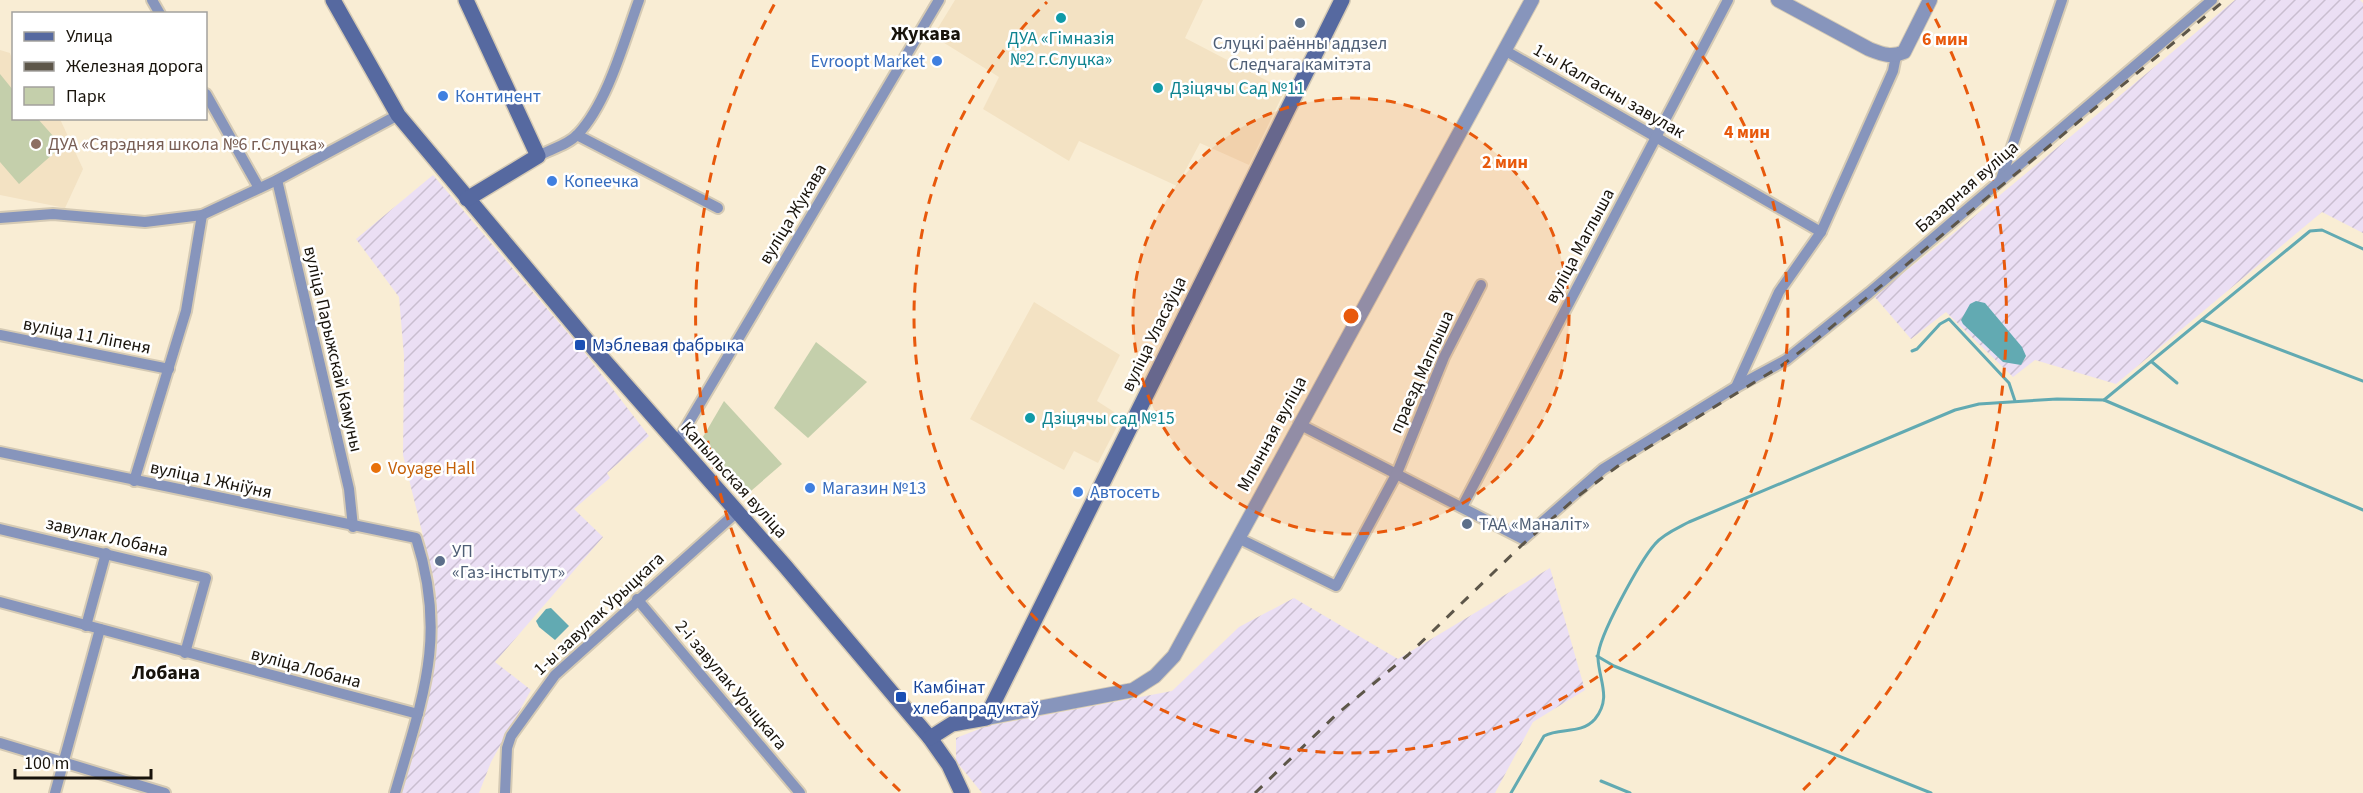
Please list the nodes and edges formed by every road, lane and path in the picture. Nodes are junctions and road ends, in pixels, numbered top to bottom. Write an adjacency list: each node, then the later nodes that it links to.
1 (333, 0): 15 (main road, Капыльская вуліца)
2 (466, 0): 18 (main road)
3 (639, 0): 16 (street)
4 (939, 0): 32 (street, вуліца Жукава)
5 (1342, 0): 48 (main road, вуліца Уласаўца)
6 (1533, 0): 12 (street, Млынная вуліца)
7 (1728, 0): 17 (street, вуліца Маглыша)
8 (1778, 0): 13 (street)
9 (1930, 0): 13 (street)
10 (2062, 0): 19 (street)
11 (2212, 0): 19 (street, Базарная вуліца)
12 (1506, 51): 17 (street, 1-ы Калгасны завулак); 31 (street, Млынная вуліца)
13 (1896, 56): 26 (street)
14 (207, 96): 21 (street)
15 (398, 115): 20 (street); 22 (main road, Капыльская вуліца)
16 (577, 135): 18 (street); 23 (street)
17 (1656, 136): 26 (street, 1-ы Калгасны завулак); 36 (street, вуліца Маглыша)
18 (538, 156): 22 (main road)
19 (2001, 179): 30 (street, Базарная вуліца)
20 (277, 180): 21 (street); 38 (street, вуліца Парыжскай Камуны)
21 (259, 188): 24 (street)
22 (467, 200): 32 (main road, Капыльская вуліца)
23 (718, 208)
24 (202, 215): 25 (street); 29 (street, вуліца 11 Ліпеня)
25 (0, 218)
26 (1821, 232): 30 (street)
27 (1481, 285): 34 (street, праезд Маглыша)
28 (0, 335): 29 (street, вуліца 11 Ліпеня)
29 (169, 369): 35 (street, вуліца 11 Ліпеня)
30 (1736, 387): 36 (street, Базарная вуліца)
31 (1299, 424): 34 (street); 40 (street, Млынная вуліца)
32 (676, 444): 37 (main road, Капыльская вуліца)
33 (0, 452): 35 (street, вуліца 1 Жніўня)
34 (1397, 473): 36 (street); 40 (street, праезд Маглыша)
35 (134, 481): 38 (street, вуліца 1 Жніўня)
36 (1462, 507)
37 (737, 512): 42 (street, 1-ы завулак Урыцкага); 49 (main road, Капыльская вуліца)
38 (353, 527): 47 (street, вуліца 1 Жніўня)
39 (0, 530): 41 (street, завулак Лобана)
40 (1238, 538): 48 (street, Млынная вуліца)
41 (106, 553): 44 (street); 46 (street, завулак Лобана)
42 (637, 599): 55 (street, 1-ы завулак Урыцкага); 56 (street, 2-і завулак Урыцкага)
43 (0, 602): 44 (street, вуліца Лобана)
44 (86, 626): 45 (street, вуліца Лобана)
45 (100, 629): 46 (street, вуліца Лобана); 51 (street)
46 (185, 653): 47 (street, вуліца Лобана)
47 (418, 714): 54 (street)
48 (986, 718): 49 (main road, Млынная вуліца)
49 (930, 738): 57 (main road, Капыльская вуліца)
50 (0, 743): 51 (street)
51 (63, 762): 52 (street); 53 (street)
52 (55, 793)
53 (165, 793)
54 (395, 793)
55 (505, 793)
56 (800, 793)
57 (962, 793)

